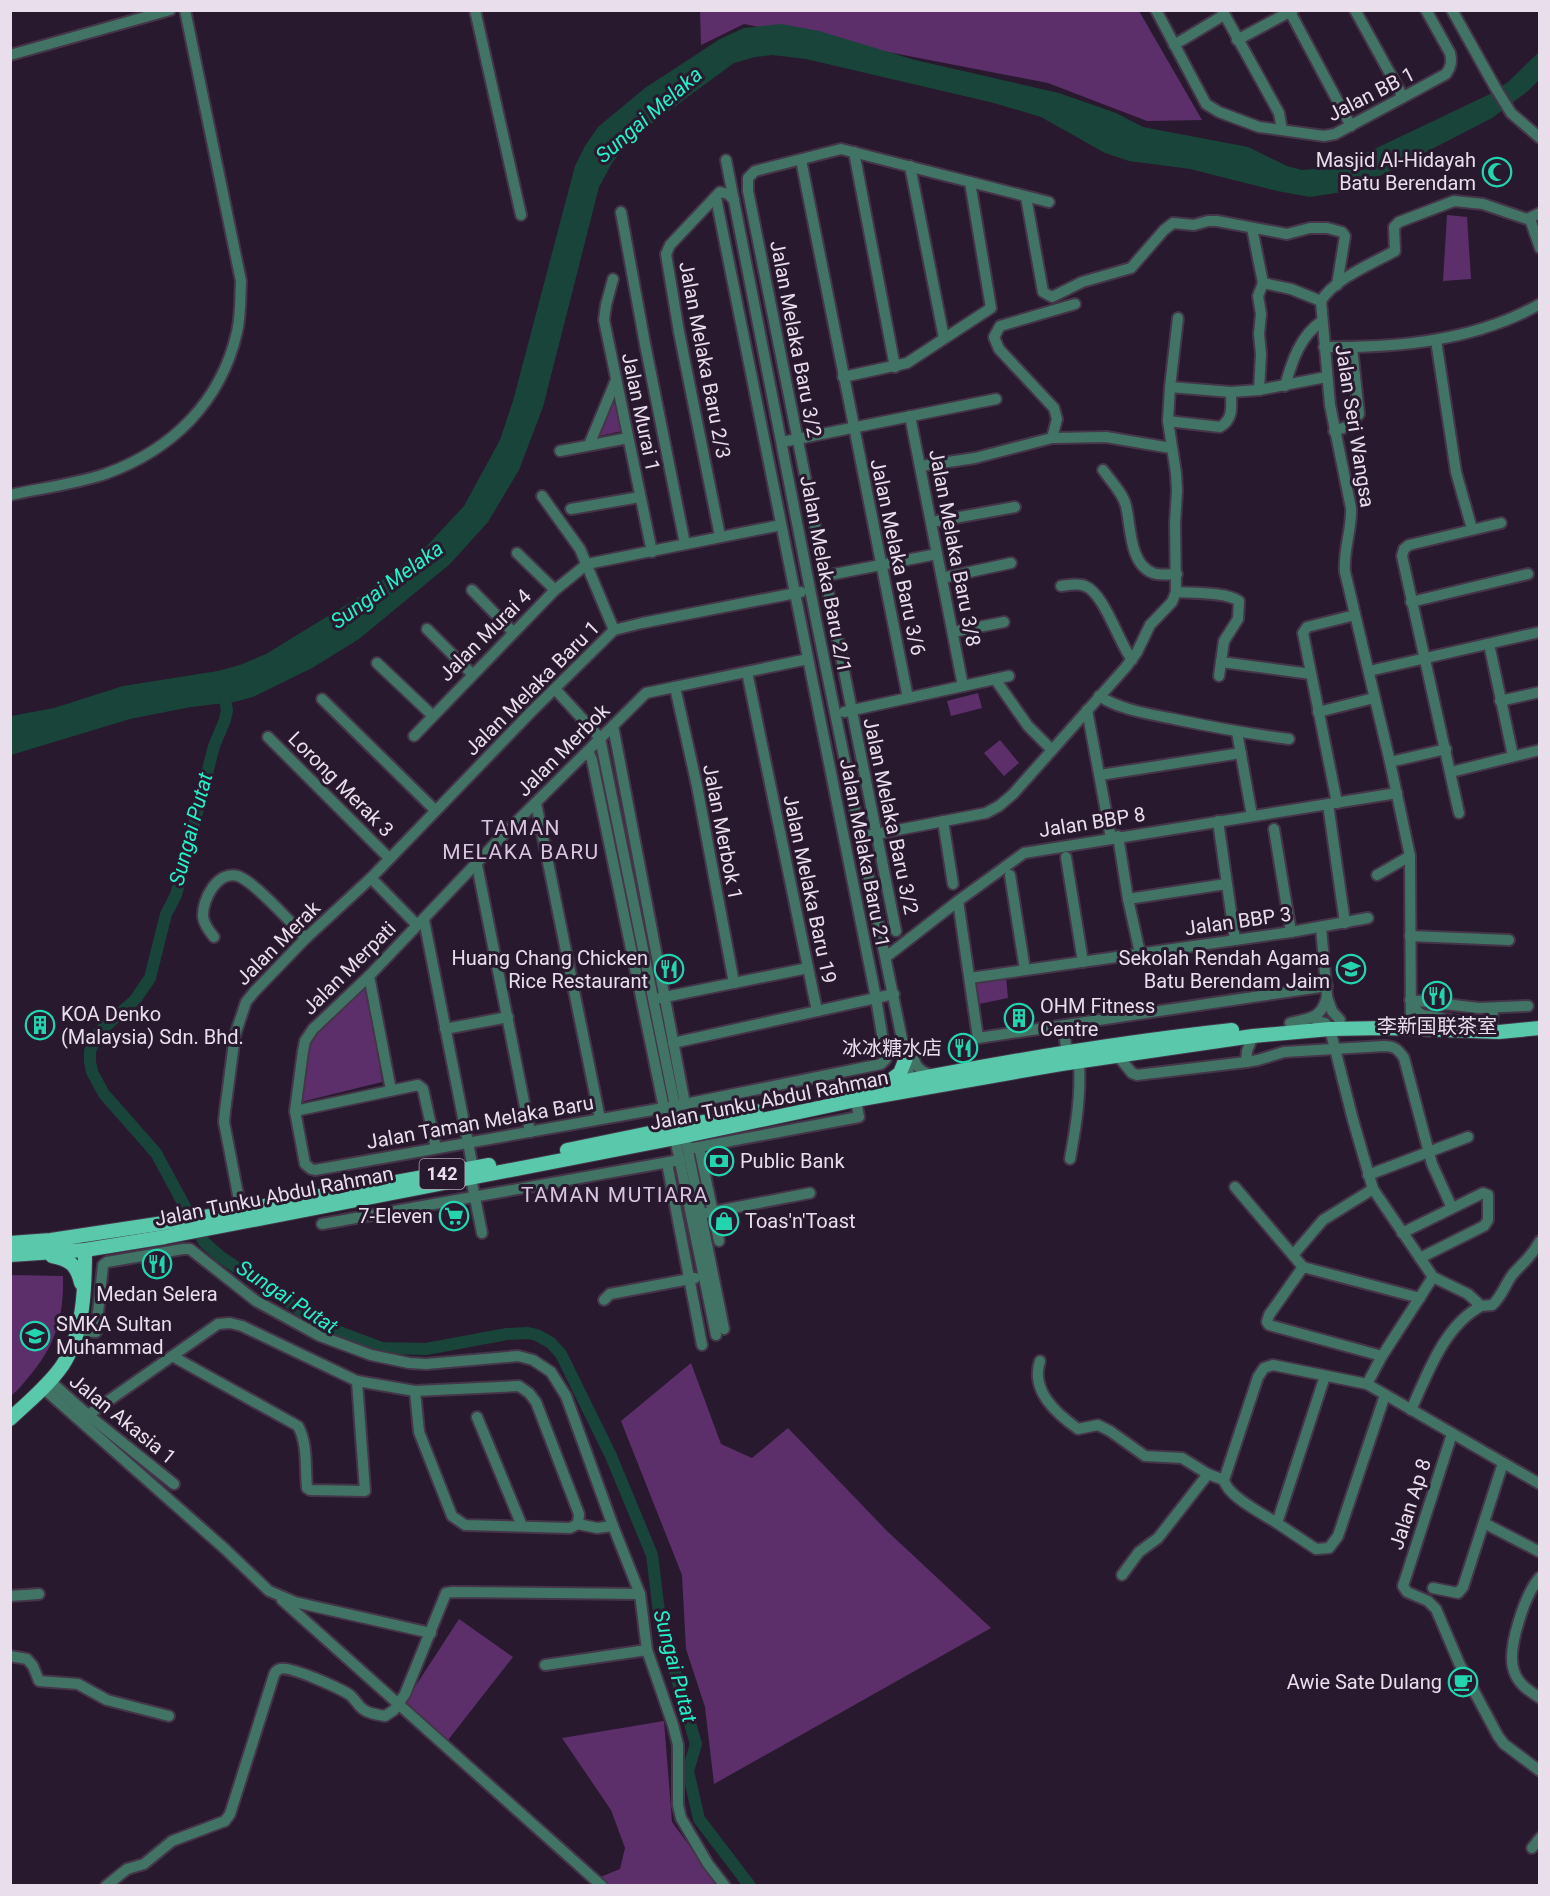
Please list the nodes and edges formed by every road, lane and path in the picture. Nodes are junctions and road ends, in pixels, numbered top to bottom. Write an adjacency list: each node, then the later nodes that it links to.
1 (170, 10): 12 (street)
2 (185, 10): 65 (street)
3 (475, 10): 27 (street)
4 (1156, 10): 11 (street, Jalan BB 1)
5 (1355, 10): 13 (street)
6 (1425, 10): 13 (street, Jalan BB 1)
7 (1452, 10): 16 (street)
8 (1290, 11): 10 (street); 14 (street)
9 (1223, 13): 10 (street); 11 (street)
10 (1238, 40): 15 (street)
11 (1174, 45): 15 (street, Jalan BB 1)
12 (10, 55)
13 (1403, 97): 14 (street, Jalan BB 1)
14 (1351, 126): 15 (street, Jalan BB 1)
15 (1282, 130)
16 (1539, 138)
17 (854, 152): 19 (street); 20 (street); 43 (street)
18 (726, 160): 24 (street, Jalan Melaka Baru 2/1)
19 (801, 160): 44 (street); 58 (street, Jalan Melaka Baru 3/2)
20 (910, 166): 21 (street); 39 (street)
21 (970, 182): 22 (street); 39 (street)
22 (1026, 197): 25 (street); 29 (street)
23 (716, 198): 24 (street); 72 (street, Jalan Melaka Baru 2/1); 74 (street, Jalan Melaka Baru 2/3)
24 (734, 200): 59 (street, Jalan Melaka Baru 2/1)
25 (1049, 202)
26 (621, 212): 75 (street)
27 (521, 214)
28 (1535, 216): 30 (street); 33 (street)
29 (1252, 228): 32 (street); 33 (street)
30 (1539, 248)
31 (613, 279): 46 (street, Jalan Murai 1)
32 (1263, 283): 34 (street); 49 (street)
33 (1337, 285): 34 (street)
34 (1321, 301): 38 (street, Jalan Seri Wangsa)
35 (1074, 304): 57 (street)
36 (1539, 304): 40 (street)
37 (1178, 318): 48 (street)
38 (1322, 321): 41 (street, Jalan Seri Wangsa); 47 (street)
39 (944, 338): 43 (street)
40 (1436, 340): 42 (street); 73 (street)
41 (1324, 347): 42 (street); 45 (street, Jalan Seri Wangsa)
42 (1352, 347): 55 (street)
43 (895, 366): 44 (street)
44 (843, 376): 54 (street, Jalan Melaka Baru 3/6)
45 (1326, 377): 47 (street); 55 (street, Jalan Seri Wangsa)
46 (616, 380): 56 (street, Jalan Murai 1); 60 (street)
47 (1285, 386): 49 (street)
48 (1170, 387): 50 (street); 53 (street)
49 (1259, 390): 50 (street)
50 (1231, 392): 53 (street)
51 (996, 399): 52 (street)
52 (910, 416): 54 (street); 63 (street, Jalan Melaka Baru 3/8)
53 (1168, 421): 61 (street)
54 (852, 424): 58 (street); 81 (street, Jalan Melaka Baru 3/6)
55 (1334, 431): 93 (street, Jalan Seri Wangsa)
56 (628, 438): 60 (street); 67 (street, Jalan Murai 1)
57 (1052, 438): 61 (street); 63 (street)
58 (798, 439): 59 (street); 84 (street, Jalan Melaka Baru 3/2)
59 (782, 442): 89 (street, Jalan Melaka Baru 2/1)
60 (589, 445): 62 (street)
61 (1171, 448): 82 (street)
62 (560, 451)
63 (921, 466): 70 (street, Jalan Melaka Baru 3/8)
64 (1103, 470): 82 (street)
65 (10, 495)
66 (542, 496): 80 (street)
67 (640, 497): 69 (street); 76 (street, Jalan Murai 1)
68 (1015, 507): 70 (street)
69 (571, 509)
70 (932, 522): 78 (street, Jalan Melaka Baru 3/8)
71 (1501, 523): 73 (street)
72 (781, 525): 74 (street); 90 (street, Jalan Melaka Baru 2/1)
73 (1472, 529): 92 (street)
74 (720, 536): 75 (street)
75 (684, 544): 76 (street)
76 (652, 552): 80 (street)
77 (517, 553): 88 (street)
78 (937, 554): 81 (street); 85 (street, Jalan Melaka Baru 3/8)
79 (1011, 563): 85 (street)
80 (587, 564): 88 (street, Jalan Murai 4); 96 (street)
81 (882, 564): 84 (street); 118 (street, Jalan Melaka Baru 3/6)
82 (1177, 574): 91 (street)
83 (1528, 574): 92 (street)
84 (824, 576): 123 (street, Jalan Melaka Baru 3/2)
85 (942, 578): 98 (street, Jalan Melaka Baru 3/8)
86 (1061, 586): 103 (street)
87 (472, 590): 97 (street)
88 (555, 590): 97 (street, Jalan Murai 4)
89 (810, 590): 90 (street, Jalan Melaka Baru 1); 125 (street, Jalan Melaka Baru 2/1)
90 (795, 592): 96 (street, Jalan Melaka Baru 1); 102 (street, Jalan Melaka Baru 2/1)
91 (1176, 592): 103 (street); 104 (street)
92 (1411, 602): 101 (street)
93 (1355, 615): 106 (street, Jalan Seri Wangsa); 109 (street)
94 (1004, 622): 98 (street)
95 (427, 629): 108 (street)
96 (614, 630): 115 (street, Jalan Melaka Baru 1)
97 (513, 632): 108 (street, Jalan Murai 4)
98 (953, 632): 113 (street, Jalan Melaka Baru 3/8)
99 (1539, 632): 100 (street)
100 (1489, 644): 101 (street); 121 (street)
101 (1424, 658): 106 (street); 134 (street)
102 (808, 659): 107 (street); 193 (street, Jalan Melaka Baru 21)
103 (1132, 660): 117 (street)
104 (1221, 662): 109 (street); 111 (street)
105 (377, 663): 126 (street)
106 (1369, 671): 119 (street, Jalan Seri Wangsa)
107 (747, 672): 114 (street); 186 (street, Jalan Melaka Baru 19)
108 (472, 674): 126 (street, Jalan Murai 4)
109 (1311, 674): 124 (street)
110 (1009, 676): 112 (street)
111 (1219, 676)
112 (995, 679): 113 (street); 133 (street)
113 (963, 686): 118 (street)
114 (675, 687): 127 (street, Jalan Merbok); 190 (street, Jalan Merbok 1)
115 (555, 689): 131 (street); 142 (street, Jalan Melaka Baru 1)
116 (1539, 693): 121 (street)
117 (1099, 696): 122 (street); 128 (street)
118 (908, 698): 123 (street)
119 (1374, 698): 124 (street); 139 (street, Jalan Seri Wangsa)
120 (322, 699): 146 (street)
121 (1500, 701): 138 (street)
122 (1087, 710): 133 (street); 140 (street)
123 (851, 711): 125 (street); 153 (street, Jalan Melaka Baru 3/2)
124 (1318, 712): 145 (street)
125 (835, 714): 154 (street, Jalan Melaka Baru 2/1)
126 (432, 715): 130 (street, Jalan Murai 4)
127 (613, 726): 131 (street, Jalan Merbok); 165 (street)
128 (1237, 732): 132 (street); 137 (street)
129 (268, 736): 158 (street, Lorong Merak 3)
130 (414, 736)
131 (600, 738): 136 (street, Jalan Merbok); 166 (street)
132 (1289, 739)
133 (1052, 750): 149 (street)
134 (1446, 750): 139 (street); 141 (street)
135 (1539, 750): 138 (street)
136 (588, 751): 144 (street, Jalan Merbok); 167 (street)
137 (1241, 753): 140 (street); 148 (street)
138 (1514, 756): 141 (street)
139 (1390, 762): 143 (street, Jalan Seri Wangsa)
140 (1100, 774): 155 (street)
141 (1452, 777): 147 (street)
142 (460, 785): 146 (street, Jalan Merak)
143 (1396, 792): 145 (street, Jalan BBP 8); 156 (street, Jalan Seri Wangsa)
144 (536, 803): 152 (street, Jalan Merbok); 223 (street)
145 (1333, 803): 148 (street, Jalan BBP 8); 172 (street)
146 (435, 810): 158 (street, Jalan Merak)
147 (1459, 813)
148 (1252, 816): 150 (street, Jalan BBP 8)
149 (943, 821): 153 (street); 163 (street)
150 (1218, 821): 155 (street, Jalan BBP 8); 164 (street)
151 (1274, 829): 175 (street)
152 (506, 832): 159 (street, Jalan Merpati)
153 (878, 834): 154 (street); 174 (street, Jalan Melaka Baru 3/2)
154 (861, 837): 184 (street, Jalan Melaka Baru 2/1)
155 (1114, 837): 168 (street); 169 (street, Jalan BBP 8)
156 (1410, 856): 161 (street); 176 (street, Jalan Seri Wangsa)
157 (1066, 857): 185 (street)
158 (389, 858): 162 (street, Jalan Merak)
159 (477, 865): 171 (street, Jalan Merpati); 199 (street)
160 (1010, 875): 187 (street)
161 (1377, 875)
162 (371, 878): 171 (street); 178 (street, Jalan Merak)
163 (953, 884)
164 (1226, 884): 168 (street); 179 (street)
165 (644, 890): 166 (street); 194 (street)
166 (632, 892): 167 (street); 181 (street)
167 (620, 894): 183 (street)
168 (1128, 899): 182 (street)
169 (958, 901): 184 (street, Jalan BBP 8); 189 (street)
170 (1368, 918): 172 (street, Jalan BBP 3)
171 (420, 922): 188 (street, Jalan Merpati); 208 (street)
172 (1345, 923): 173 (street, Jalan BBP 3)
173 (1321, 927): 175 (street, Jalan BBP 3); 191 (street)
174 (896, 931)
175 (1291, 932): 179 (street, Jalan BBP 3)
176 (1410, 936): 180 (street); 195 (street, Jalan Seri Wangsa)
177 (214, 937): 178 (street)
178 (306, 938): 241 (street, Jalan Merak)
179 (1235, 940): 182 (street, Jalan BBP 3)
180 (1509, 940)
181 (645, 953): 183 (street); 194 (street)
182 (1140, 953): 185 (street, Jalan BBP 3)
183 (633, 955): 224 (street)
184 (886, 957): 192 (street, Jalan Melaka Baru 2/1)
185 (1083, 962): 187 (street, Jalan BBP 3)
186 (808, 968): 190 (street); 198 (street, Jalan Melaka Baru 19)
187 (1025, 970): 189 (street, Jalan BBP 3)
188 (369, 976): 220 (street); 222 (street, Jalan Merpati)
189 (969, 978): 206 (street)
190 (734, 983): 194 (street)
191 (1327, 992): 202 (street); 203 (street); 206 (street)
192 (894, 994): 193 (street); 214 (street); 217 (street)
193 (876, 998): 198 (street); 224 (street, Jalan Melaka Baru 21)
194 (659, 999): 210 (street); 224 (street)
195 (1410, 1000): 197 (street); 201 (street); 205 (street, Jalan Seri Wangsa)
196 (1528, 1006): 197 (street)
197 (1493, 1008): 204 (street)
198 (817, 1011): 210 (street)
199 (508, 1017): 208 (street); 225 (street)
200 (1539, 1020): 204 (main road, Jalan Tunku Abdul Rahman / 142)
201 (1462, 1022): 204 (main road, Jalan Tunku Abdul Rahman / 142); 205 (main road, Jalan Tunku Abdul Rahman / 142)
202 (1290, 1023): 203 (main road, Jalan Tunku Abdul Rahman / 142); 212 (main road, Jalan Tunku Abdul Rahman / 142)
203 (1335, 1024): 205 (main road, Jalan Tunku Abdul Rahman / 142); 209 (main road, Jalan Tunku Abdul Rahman / 142); 211 (street)
204 (1492, 1024)
205 (1411, 1025): 207 (main road, Jalan Tunku Abdul Rahman / 142)
206 (1063, 1026): 212 (street)
207 (1539, 1028)
208 (445, 1029): 227 (street)
209 (1253, 1036): 213 (main road, Jalan Tunku Abdul Rahman / 142); 216 (street)
210 (673, 1043): 224 (street)
211 (1334, 1049): 216 (street); 229 (street); 235 (street)
212 (1066, 1053): 217 (main road, Jalan Tunku Abdul Rahman / 142)
213 (1118, 1056): 215 (main road, Jalan Tunku Abdul Rahman / 142); 216 (street)
214 (906, 1058): 218 (street); 219 (main road)
215 (1079, 1062): 218 (main road, Jalan Tunku Abdul Rahman / 142); 231 (street)
216 (1246, 1062)
217 (934, 1076): 218 (main road, Jalan Tunku Abdul Rahman / 142)
218 (911, 1085): 219 (main road, Jalan Tunku Abdul Rahman / 142); 221 (main road, Jalan Tunku Abdul Rahman / 142)
219 (882, 1086): 224 (main road, Jalan Tunku Abdul Rahman / 142)
220 (391, 1090): 222 (street); 228 (street)
221 (856, 1100): 224 (main road, Jalan Tunku Abdul Rahman / 142); 224 (street)
222 (295, 1111): 233 (street, Jalan Merpati)
223 (600, 1119): 224 (street, Jalan Taman Melaka Baru); 225 (street, Jalan Taman Melaka Baru)
224 (680, 1126): 230 (street); 234 (main road, Jalan Tunku Abdul Rahman / 142); 242 (street); 243 (street)
225 (530, 1132): 227 (street, Jalan Taman Melaka Baru)
226 (1468, 1137): 229 (street)
227 (469, 1143): 228 (street, Jalan Taman Melaka Baru); 234 (street)
228 (436, 1149): 233 (street, Jalan Taman Melaka Baru)
229 (1429, 1152): 235 (street); 240 (street)
230 (680, 1160): 232 (street); 243 (street)
231 (1070, 1160)
232 (667, 1163): 239 (street); 262 (street)
233 (305, 1164)
234 (472, 1173): 239 (street); 241 (main road, Jalan Tunku Abdul Rahman / 142); 244 (main road, Jalan Tunku Abdul Rahman / 142)
235 (1368, 1175): 237 (street)
236 (1235, 1187): 257 (street)
237 (1373, 1189): 248 (street); 257 (street)
238 (810, 1193): 242 (street)
239 (475, 1198): 245 (street); 247 (street)
240 (1452, 1208): 248 (street); 258 (street)
241 (241, 1210): 244 (main road, Jalan Tunku Abdul Rahman / 142)
242 (712, 1212): 243 (street); 249 (street)
243 (696, 1215): 260 (street)
244 (211, 1222): 246 (main road, Jalan Tunku Abdul Rahman / 142)
245 (322, 1224)
246 (163, 1230): 251 (main road, Jalan Tunku Abdul Rahman / 142); 252 (main road, Jalan Tunku Abdul Rahman / 142); 253 (main road); 254 (street)
247 (482, 1233)
248 (1402, 1233): 258 (street)
249 (719, 1241)
250 (1539, 1241): 266 (street)
251 (10, 1243): 253 (main road)
252 (102, 1247): 253 (main road, Jalan Tunku Abdul Rahman / 142); 263 (main road)
253 (85, 1250): 256 (main road, Jalan Tunku Abdul Rahman / 142); 263 (main road)
254 (165, 1252): 267 (street); 293 (street)
255 (10, 1255): 256 (main road, Jalan Tunku Abdul Rahman / 142)
256 (30, 1255): 263 (main road)
257 (1293, 1255): 259 (street)
258 (1420, 1258): 261 (street)
259 (1303, 1267): 264 (street); 271 (street)
260 (708, 1276): 262 (street); 268 (street)
261 (1433, 1277): 264 (street); 266 (street)
262 (690, 1279): 265 (street); 269 (street)
263 (83, 1297): 267 (main road)
264 (1420, 1298): 271 (street)
265 (604, 1300)
266 (1481, 1306): 279 (street)
267 (77, 1331): 275 (main road)
268 (720, 1332)
269 (702, 1346)
270 (172, 1356): 274 (street); 274 (street); 280 (street)
271 (1382, 1356): 276 (street)
272 (1040, 1361): 285 (street)
273 (1325, 1376): 276 (street); 286 (street); 289 (street)
274 (357, 1381): 277 (street)
275 (46, 1384): 280 (street, Jalan Akasia 1); 282 (main road); 301 (street)
276 (1367, 1384): 278 (street)
277 (415, 1391): 291 (street); 292 (street)
278 (1385, 1395): 279 (street); 289 (street)
279 (1411, 1410): 283 (street)
280 (88, 1415): 287 (street, Jalan Akasia 1)
281 (477, 1417): 292 (street)
282 (10, 1419)
283 (1452, 1434): 284 (street); 309 (street, Jalan Ap 8)
284 (1503, 1463): 288 (street); 290 (street)
285 (1208, 1474): 286 (street); 295 (street)
286 (1224, 1480): 289 (street)
287 (174, 1484)
288 (1539, 1484)
289 (1277, 1523)
290 (1484, 1523): 294 (street); 297 (street)
291 (578, 1524): 292 (street); 293 (street)
292 (522, 1526)
293 (613, 1526): 299 (street)
294 (1539, 1552)
295 (1122, 1575)
296 (1539, 1577): 306 (street)
297 (1433, 1587)
298 (39, 1594): 300 (street)
299 (640, 1594): 302 (street); 303 (street)
300 (10, 1596)
301 (277, 1596): 302 (street); 307 (street)
302 (431, 1633): 307 (street)
303 (647, 1650): 305 (street); 314 (street)
304 (10, 1656): 308 (street)
305 (545, 1665)
306 (1539, 1698)
307 (399, 1704): 312 (street); 313 (street)
308 (169, 1716)
309 (1539, 1771)
310 (1539, 1838): 311 (street)
311 (1532, 1848)
312 (106, 1886)
313 (602, 1886)
314 (725, 1886)

